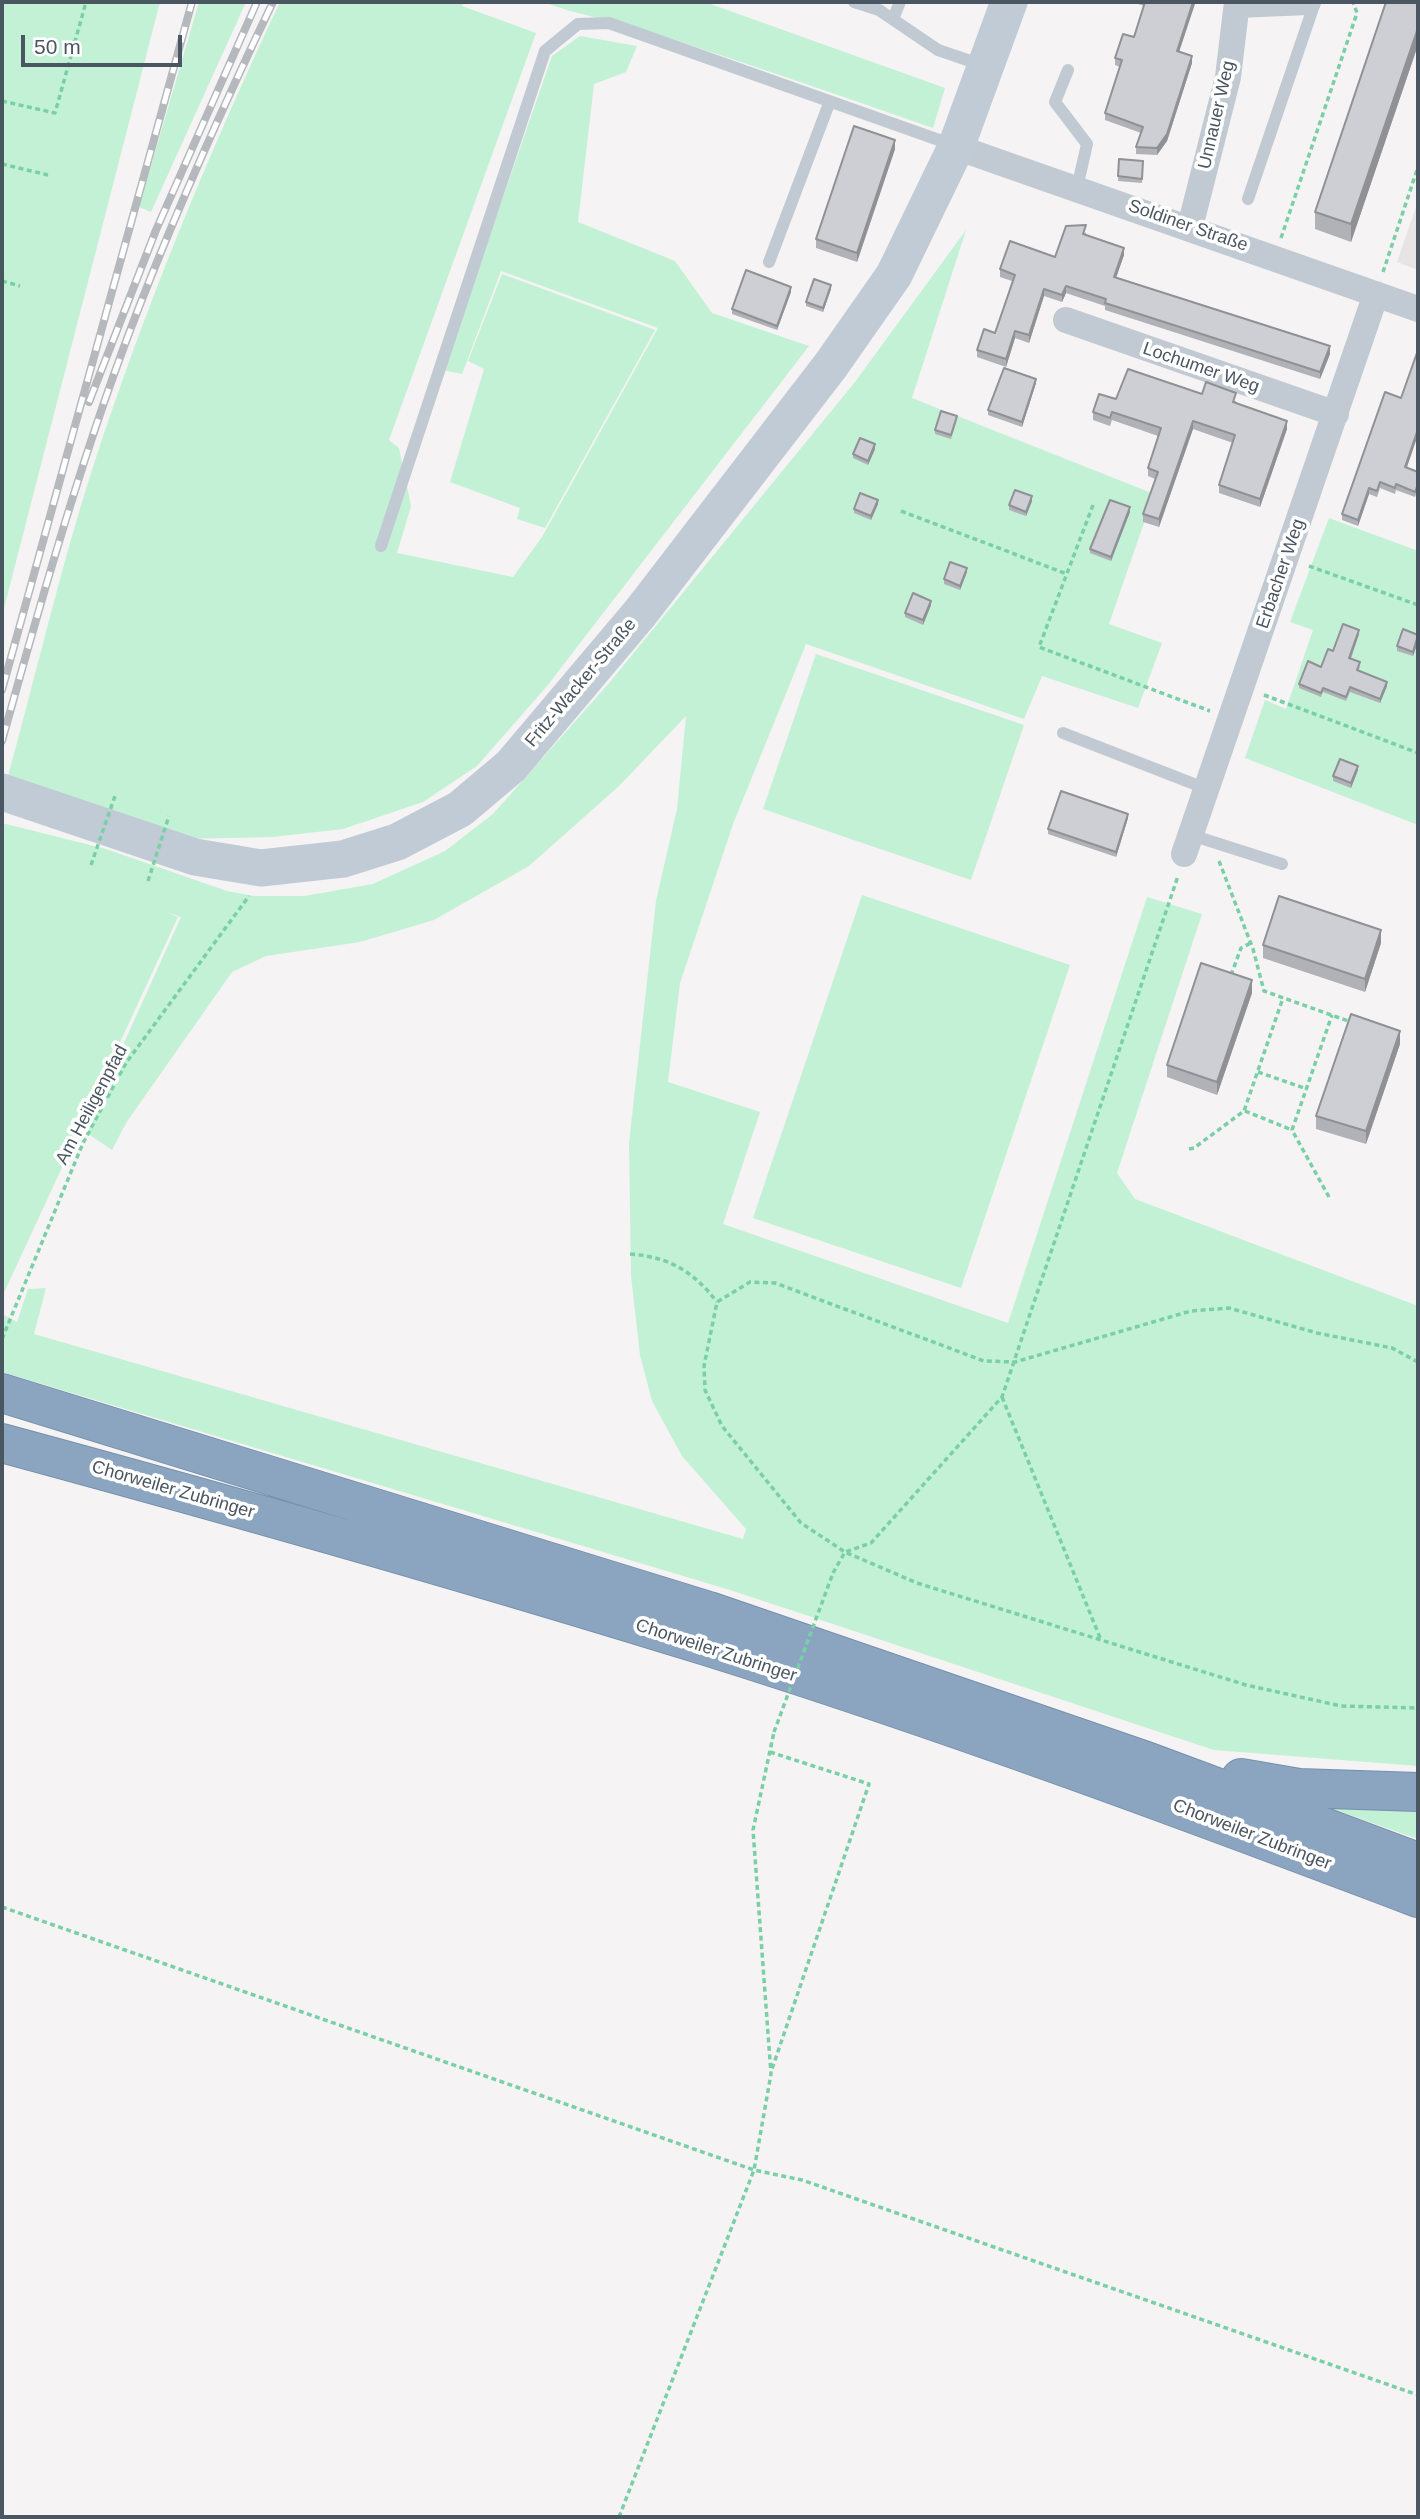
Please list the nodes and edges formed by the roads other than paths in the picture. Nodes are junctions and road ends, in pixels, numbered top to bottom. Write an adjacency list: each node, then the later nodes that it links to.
1 (854, 2): 7 (lane)
2 (900, 2): 7 (lane)
3 (1009, 2): 8 (street)
4 (1308, 2): 6 (street)
5 (1315, 2): 13 (lane)
6 (1237, 4): 14 (street, Unnauer Weg)
7 (893, 19): 8 (lane)
8 (985, 67): 11 (street)
9 (1068, 70): 12 (lane)
10 (830, 101): 11 (lane); 15 (lane); 20 (lane)
11 (956, 146): 12 (street, Soldiner Straße); 23 (street, Fritz-Wacker-Straße)
12 (1077, 188): 14 (street, Soldiner Straße)
13 (1248, 199)
14 (1189, 227): 16 (street, Soldiner Straße)
15 (769, 262)
16 (1376, 294): 17 (street, Soldiner Straße); 19 (street, Erbacher Weg)
17 (1418, 309)
18 (1066, 320): 19 (street, Lochumer Weg)
19 (1336, 414): 22 (street, Erbacher Weg)
20 (381, 546)
21 (1063, 733): 22 (lane)
22 (1207, 789): 24 (street, Erbacher Weg)
23 (2, 792)
24 (1188, 844): 25 (lane)
25 (1282, 863)
26 (2, 1393): 28 (highway, Chorweiler Zubringer)
27 (2, 1443): 31 (highway, Chorweiler Zubringer)
28 (1149, 1762): 29 (highway, Chorweiler Zubringer); 30 (highway, Chorweiler Zubringer)
29 (1418, 1792)
30 (1418, 1862)
31 (1418, 1898)

